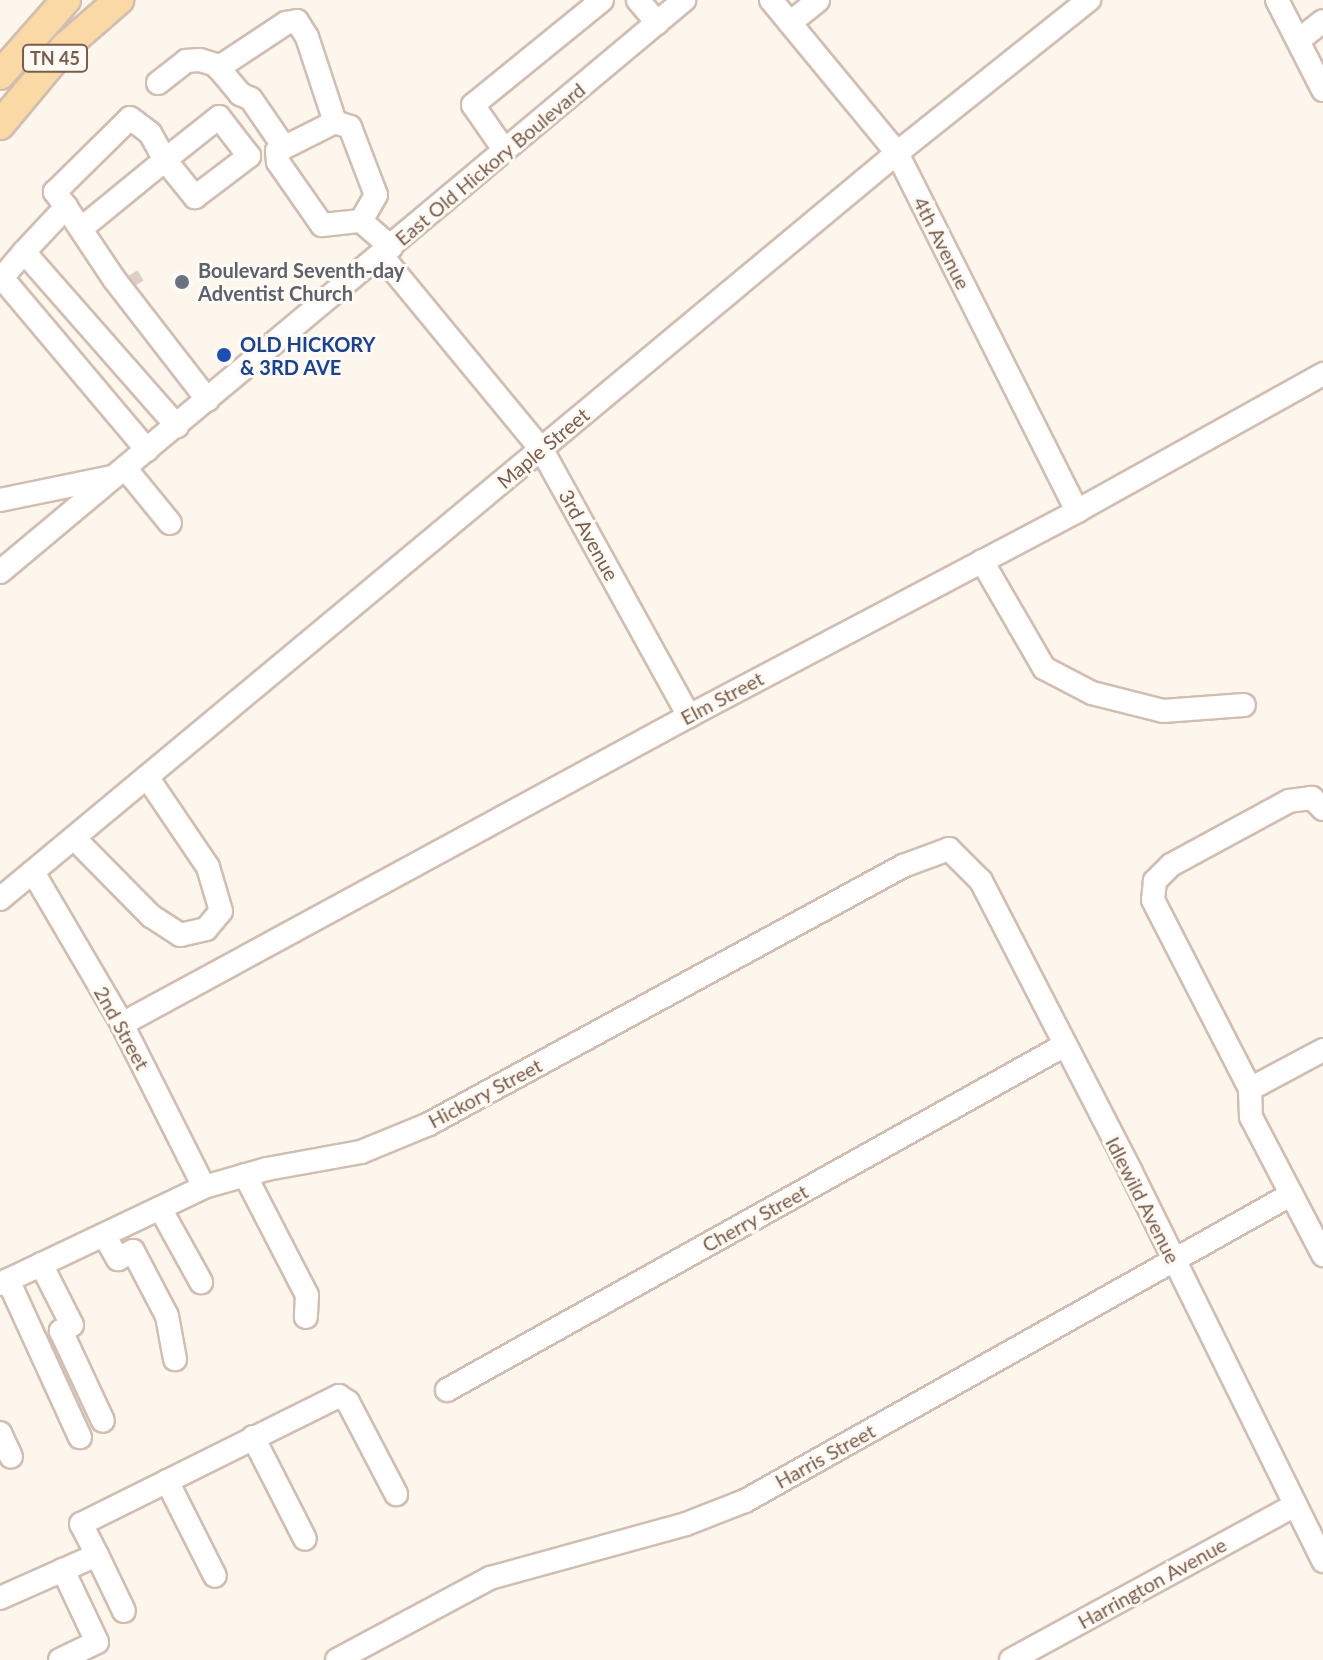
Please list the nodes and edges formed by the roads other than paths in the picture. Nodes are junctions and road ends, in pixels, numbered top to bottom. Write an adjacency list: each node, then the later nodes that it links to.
1 (66, 0): 15 (main road, TN 45)
2 (119, 0): 19 (main road, TN 45)
3 (602, 0): 21 (street)
4 (638, 0): 11 (street)
5 (684, 0): 11 (street, East Old Hickory Boulevard)
6 (771, 0): 12 (street, 4th Avenue)
7 (818, 0): 12 (street)
8 (1089, 0): 22 (street, Maple Street)
9 (1277, 0): 13 (street)
10 (1323, 21): 13 (street)
11 (657, 23): 21 (street, East Old Hickory Boulevard)
12 (790, 23): 22 (street, 4th Avenue)
13 (1300, 39): 17 (street)
14 (218, 68): 16 (street); 18 (street); 20 (street)
15 (0, 75)
16 (158, 83)
17 (1323, 90)
18 (335, 122): 20 (street); 24 (street)
19 (0, 125)
20 (284, 147): 24 (street)
21 (505, 151): 26 (street, East Old Hickory Boulevard)
22 (897, 153): 35 (street, Maple Street); 38 (street, 4th Avenue)
23 (66, 207): 25 (street); 25 (street); 27 (street)
24 (361, 221): 26 (street, 3rd Avenue)
25 (82, 228): 28 (street)
26 (386, 251): 32 (street, East Old Hickory Boulevard); 35 (street, 3rd Avenue)
27 (24, 252): 29 (street); 33 (street)
28 (123, 276): 30 (street); 30 (street)
29 (1, 280): 34 (street)
30 (139, 311): 32 (street)
31 (1323, 374): 38 (street, Elm Street)
32 (208, 400): 33 (street, East Old Hickory Boulevard)
33 (177, 426): 34 (street, East Old Hickory Boulevard)
34 (147, 450): 36 (street, East Old Hickory Boulevard)
35 (542, 450): 43 (street, 3rd Avenue); 44 (street, Maple Street)
36 (121, 472): 37 (street); 39 (street); 41 (street, East Old Hickory Boulevard)
37 (0, 500)
38 (1077, 511): 40 (street, Elm Street)
39 (170, 523)
40 (982, 561): 42 (street); 43 (street, Elm Street)
41 (0, 572)
42 (1244, 705)
43 (689, 716): 50 (street, Elm Street)
44 (147, 777): 46 (street, Maple Street); 46 (street)
45 (1323, 809): 53 (street)
46 (74, 838): 48 (street, Maple Street)
47 (949, 849): 51 (street, Idlewild Avenue); 54 (street, Hickory Street)
48 (33, 872): 49 (street, Maple Street); 50 (street, 2nd Street)
49 (0, 899)
50 (122, 1024): 55 (street, 2nd Street)
51 (1063, 1046): 60 (street, Idlewild Avenue); 66 (street, Cherry Street)
52 (1323, 1050): 53 (street)
53 (1250, 1089): 56 (street)
54 (245, 1175): 55 (street, Hickory Street); 64 (street)
55 (204, 1187): 57 (street, Hickory Street)
56 (1290, 1195): 59 (street); 60 (street, Harris Street)
57 (160, 1208): 58 (street, Hickory Street); 63 (street)
58 (104, 1235): 61 (street, Hickory Street); 65 (street)
59 (1323, 1255)
60 (1173, 1259): 74 (street, Idlewild Avenue); 83 (street, Harris Street)
61 (41, 1264): 62 (street, Hickory Street); 67 (street)
62 (4, 1282): 69 (street)
63 (201, 1282)
64 (306, 1317)
65 (175, 1359)
66 (447, 1390)
67 (103, 1421)
68 (0, 1433): 71 (street)
69 (80, 1437)
70 (253, 1437): 72 (street); 73 (street); 75 (street)
71 (11, 1457)
72 (167, 1481): 76 (street); 79 (street)
73 (396, 1494)
74 (1293, 1506): 77 (street, Idlewild Avenue); 84 (street, Harrington Avenue)
75 (305, 1539)
76 (97, 1555): 78 (street); 81 (street)
77 (1323, 1561)
78 (63, 1570): 80 (street); 82 (street)
79 (215, 1576)
80 (0, 1598)
81 (124, 1611)
82 (60, 1660)
83 (337, 1660)
84 (1011, 1660)

